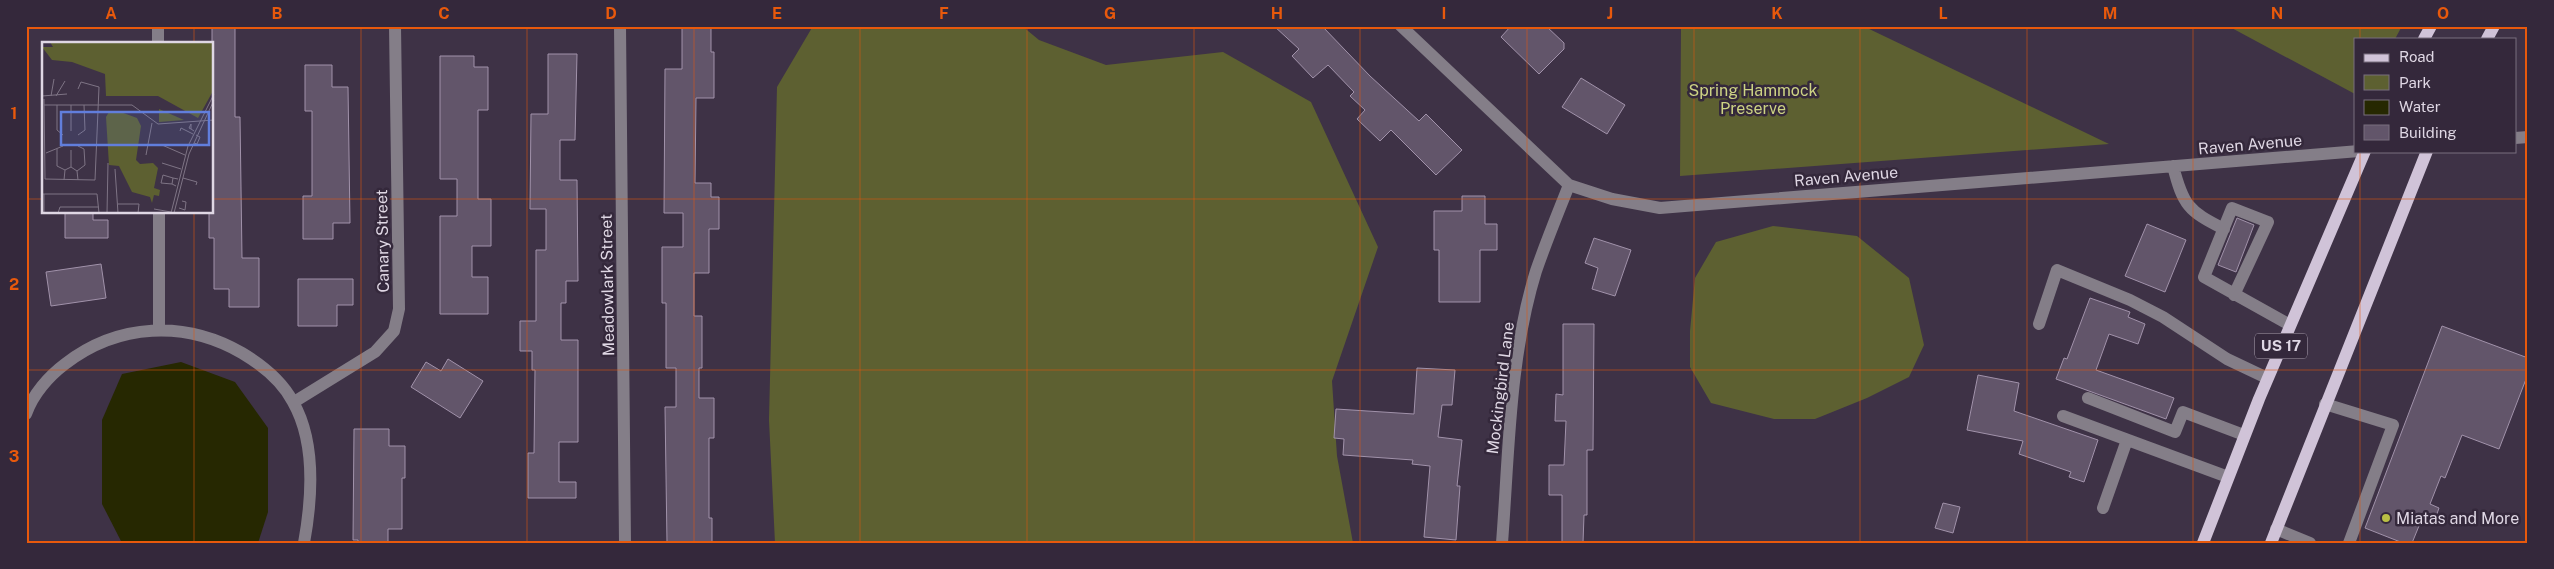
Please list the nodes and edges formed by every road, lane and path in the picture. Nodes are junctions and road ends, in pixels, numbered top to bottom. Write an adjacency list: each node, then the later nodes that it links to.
1 (158, 26): 9 (street)
2 (395, 26): 23 (street, Canary Street)
3 (620, 26): 33 (street, Meadowlark Street)
4 (1401, 26): 14 (street, Raven Avenue)
5 (2430, 26): 7 (main road)
6 (2494, 26): 8 (main road)
7 (2424, 38)
8 (2488, 38)
9 (158, 42)
10 (2354, 151): 13 (street, Raven Avenue)
11 (2365, 152): 19 (main road, US 17)
12 (2428, 152): 24 (main road)
13 (2173, 166): 14 (street, Raven Avenue); 16 (street)
14 (1569, 185): 34 (street, Mockingbird Lane)
15 (159, 214): 20 (street)
16 (2224, 229): 17 (street); 17 (street)
17 (2234, 295): 19 (street)
18 (2039, 324): 21 (street)
19 (2290, 325): 21 (main road, US 17)
20 (159, 329): 23 (street); 25 (street)
21 (2267, 378): 27 (main road, US 17)
22 (2088, 398): 27 (street)
23 (294, 402): 32 (street)
24 (2325, 404): 31 (main road); 38 (street)
25 (28, 405)
26 (2063, 416): 28 (street)
27 (2244, 435): 29 (main road, US 17)
28 (2128, 440): 29 (street); 30 (street)
29 (2228, 477): 35 (main road, US 17)
30 (2103, 508)
31 (2276, 529): 36 (main road); 37 (street)
32 (304, 543)
33 (625, 543)
34 (1502, 543)
35 (2203, 543)
36 (2271, 543)
37 (2310, 543)
38 (2349, 543)

